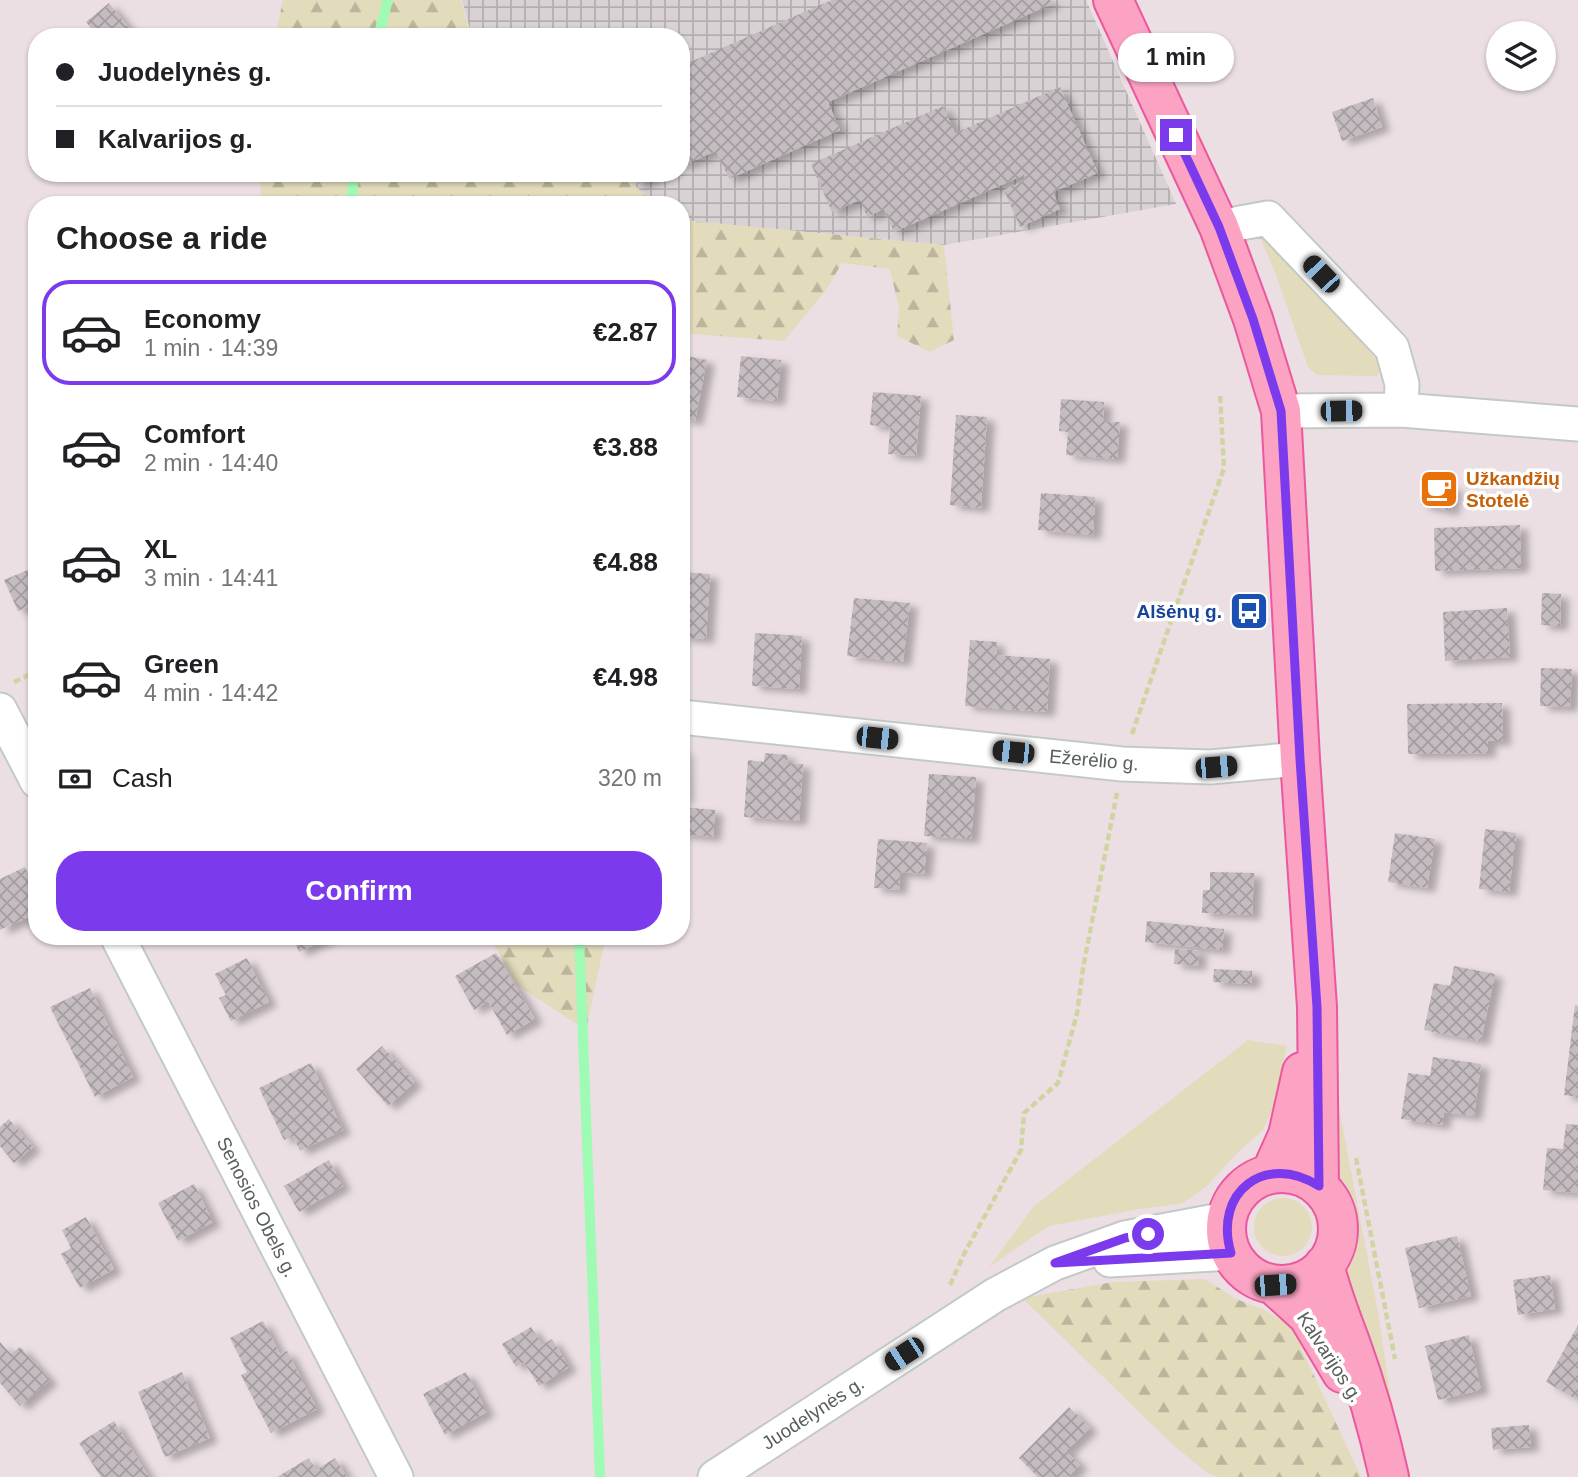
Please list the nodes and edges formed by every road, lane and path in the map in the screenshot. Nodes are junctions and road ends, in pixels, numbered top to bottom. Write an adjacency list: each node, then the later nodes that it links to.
1 (1113, 0): 2 (main road)
2 (1219, 227): 4 (street); 5 (main road)
3 (1220, 393): 12 (path)
4 (1401, 410): 5 (street); 6 (street)
5 (1281, 411): 11 (main road)
6 (1578, 424)
7 (28, 678): 8 (path)
8 (6, 696): 10 (street)
9 (690, 718): 12 (street, Ežerėlio g.)
10 (28, 756)
11 (1300, 759): 12 (street, Ežerėlio g.); 14 (main road)
12 (1122, 764): 21 (path)
13 (122, 945): 24 (street, Senosios Obels g.)
14 (1317, 1007): 16 (main road); 17 (main road)
15 (1355, 1155): 22 (path)
16 (1271, 1173): 17 (main road); 18 (main road)
17 (1319, 1186): 19 (main road)
18 (1229, 1236): 20 (main road); 25 (street, Juodelynės g.)
19 (1324, 1265): 20 (main road); 23 (main road, Kalvarijos g.)
20 (1275, 1285): 23 (main road, Kalvarijos g.)
21 (947, 1291)
22 (1397, 1371)
23 (1380, 1435): 26 (main road, Kalvarijos g.)
24 (396, 1477)
25 (715, 1477)
26 (1389, 1477)

